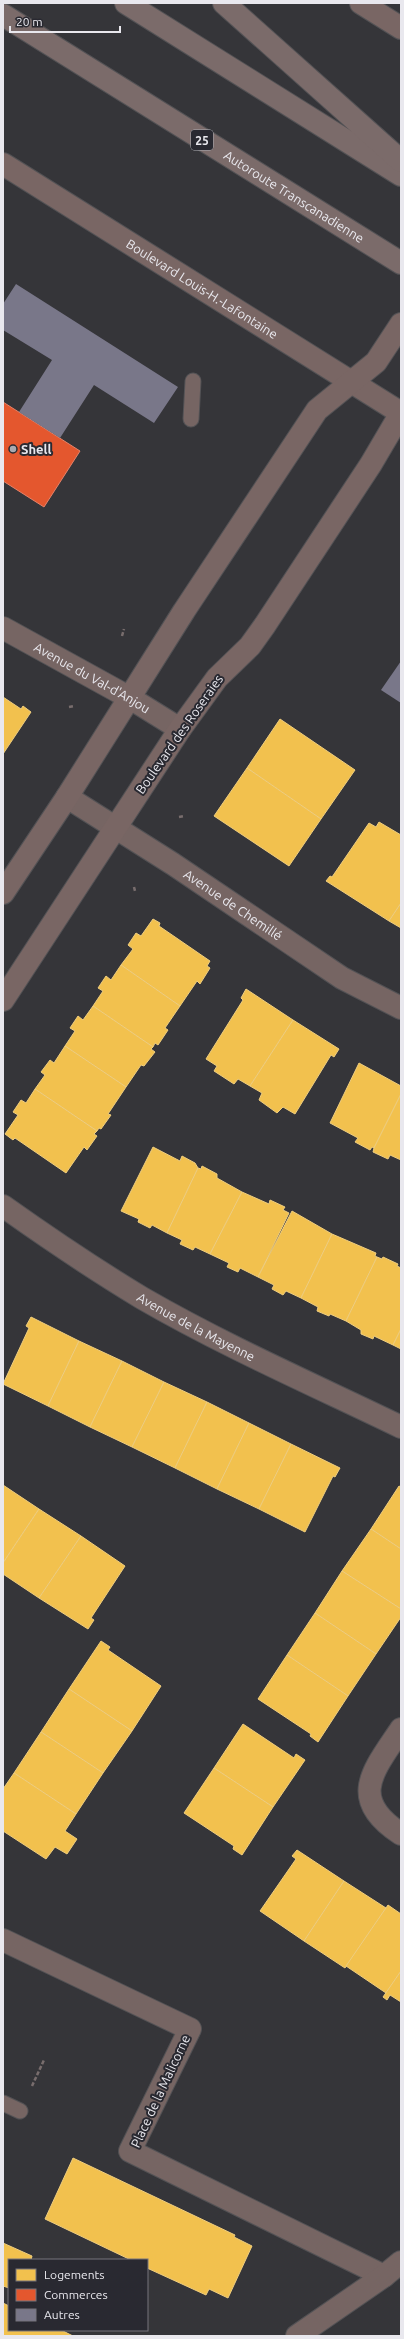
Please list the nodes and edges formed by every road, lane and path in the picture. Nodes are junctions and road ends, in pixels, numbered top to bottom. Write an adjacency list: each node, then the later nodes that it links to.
1 (126, 3): 8 (highway)
2 (224, 3): 6 (highway)
3 (361, 3): 5 (street)
4 (3, 15): 9 (highway, Autoroute Transcanadienne / 25)
5 (401, 28)
6 (401, 161)
7 (3, 164): 12 (street, Boulevard Louis-H.-Lafontaine)
8 (401, 175)
9 (401, 263)
10 (401, 324): 12 (street)
11 (193, 381): 14 (lane)
12 (352, 382): 13 (street, Boulevard Louis-H.-Lafontaine); 18 (street)
13 (401, 413): 21 (street, Boulevard des Roseraies)
14 (191, 419)
15 (3, 628): 18 (street, Avenue du Val-d'Anjou)
16 (124, 629): 17 (path)
17 (122, 636)
18 (130, 698): 21 (street, Avenue du Val-d'Anjou); 22 (street)
19 (74, 706): 20 (path)
20 (70, 707)
21 (180, 729): 25 (street, Boulevard des Roseraies)
22 (67, 796): 25 (street, Avenue de Chemillé); 28 (street)
23 (184, 816): 24 (path)
24 (179, 817)
25 (115, 827): 29 (street, Boulevard des Roseraies); 30 (street, Avenue de Chemillé)
26 (134, 887): 27 (path)
27 (135, 891)
28 (3, 893)
29 (3, 1000)
30 (401, 1008)
31 (3, 1206): 32 (street, Avenue de la Mayenne)
32 (401, 1427)
33 (401, 1729): 34 (street)
34 (401, 1834)
35 (3, 1940): 39 (street, Place de la Malicorne)
36 (3, 2103): 37 (lane)
37 (20, 2112)
38 (401, 2262): 39 (street)
39 (384, 2276): 40 (street)
40 (297, 2336)

